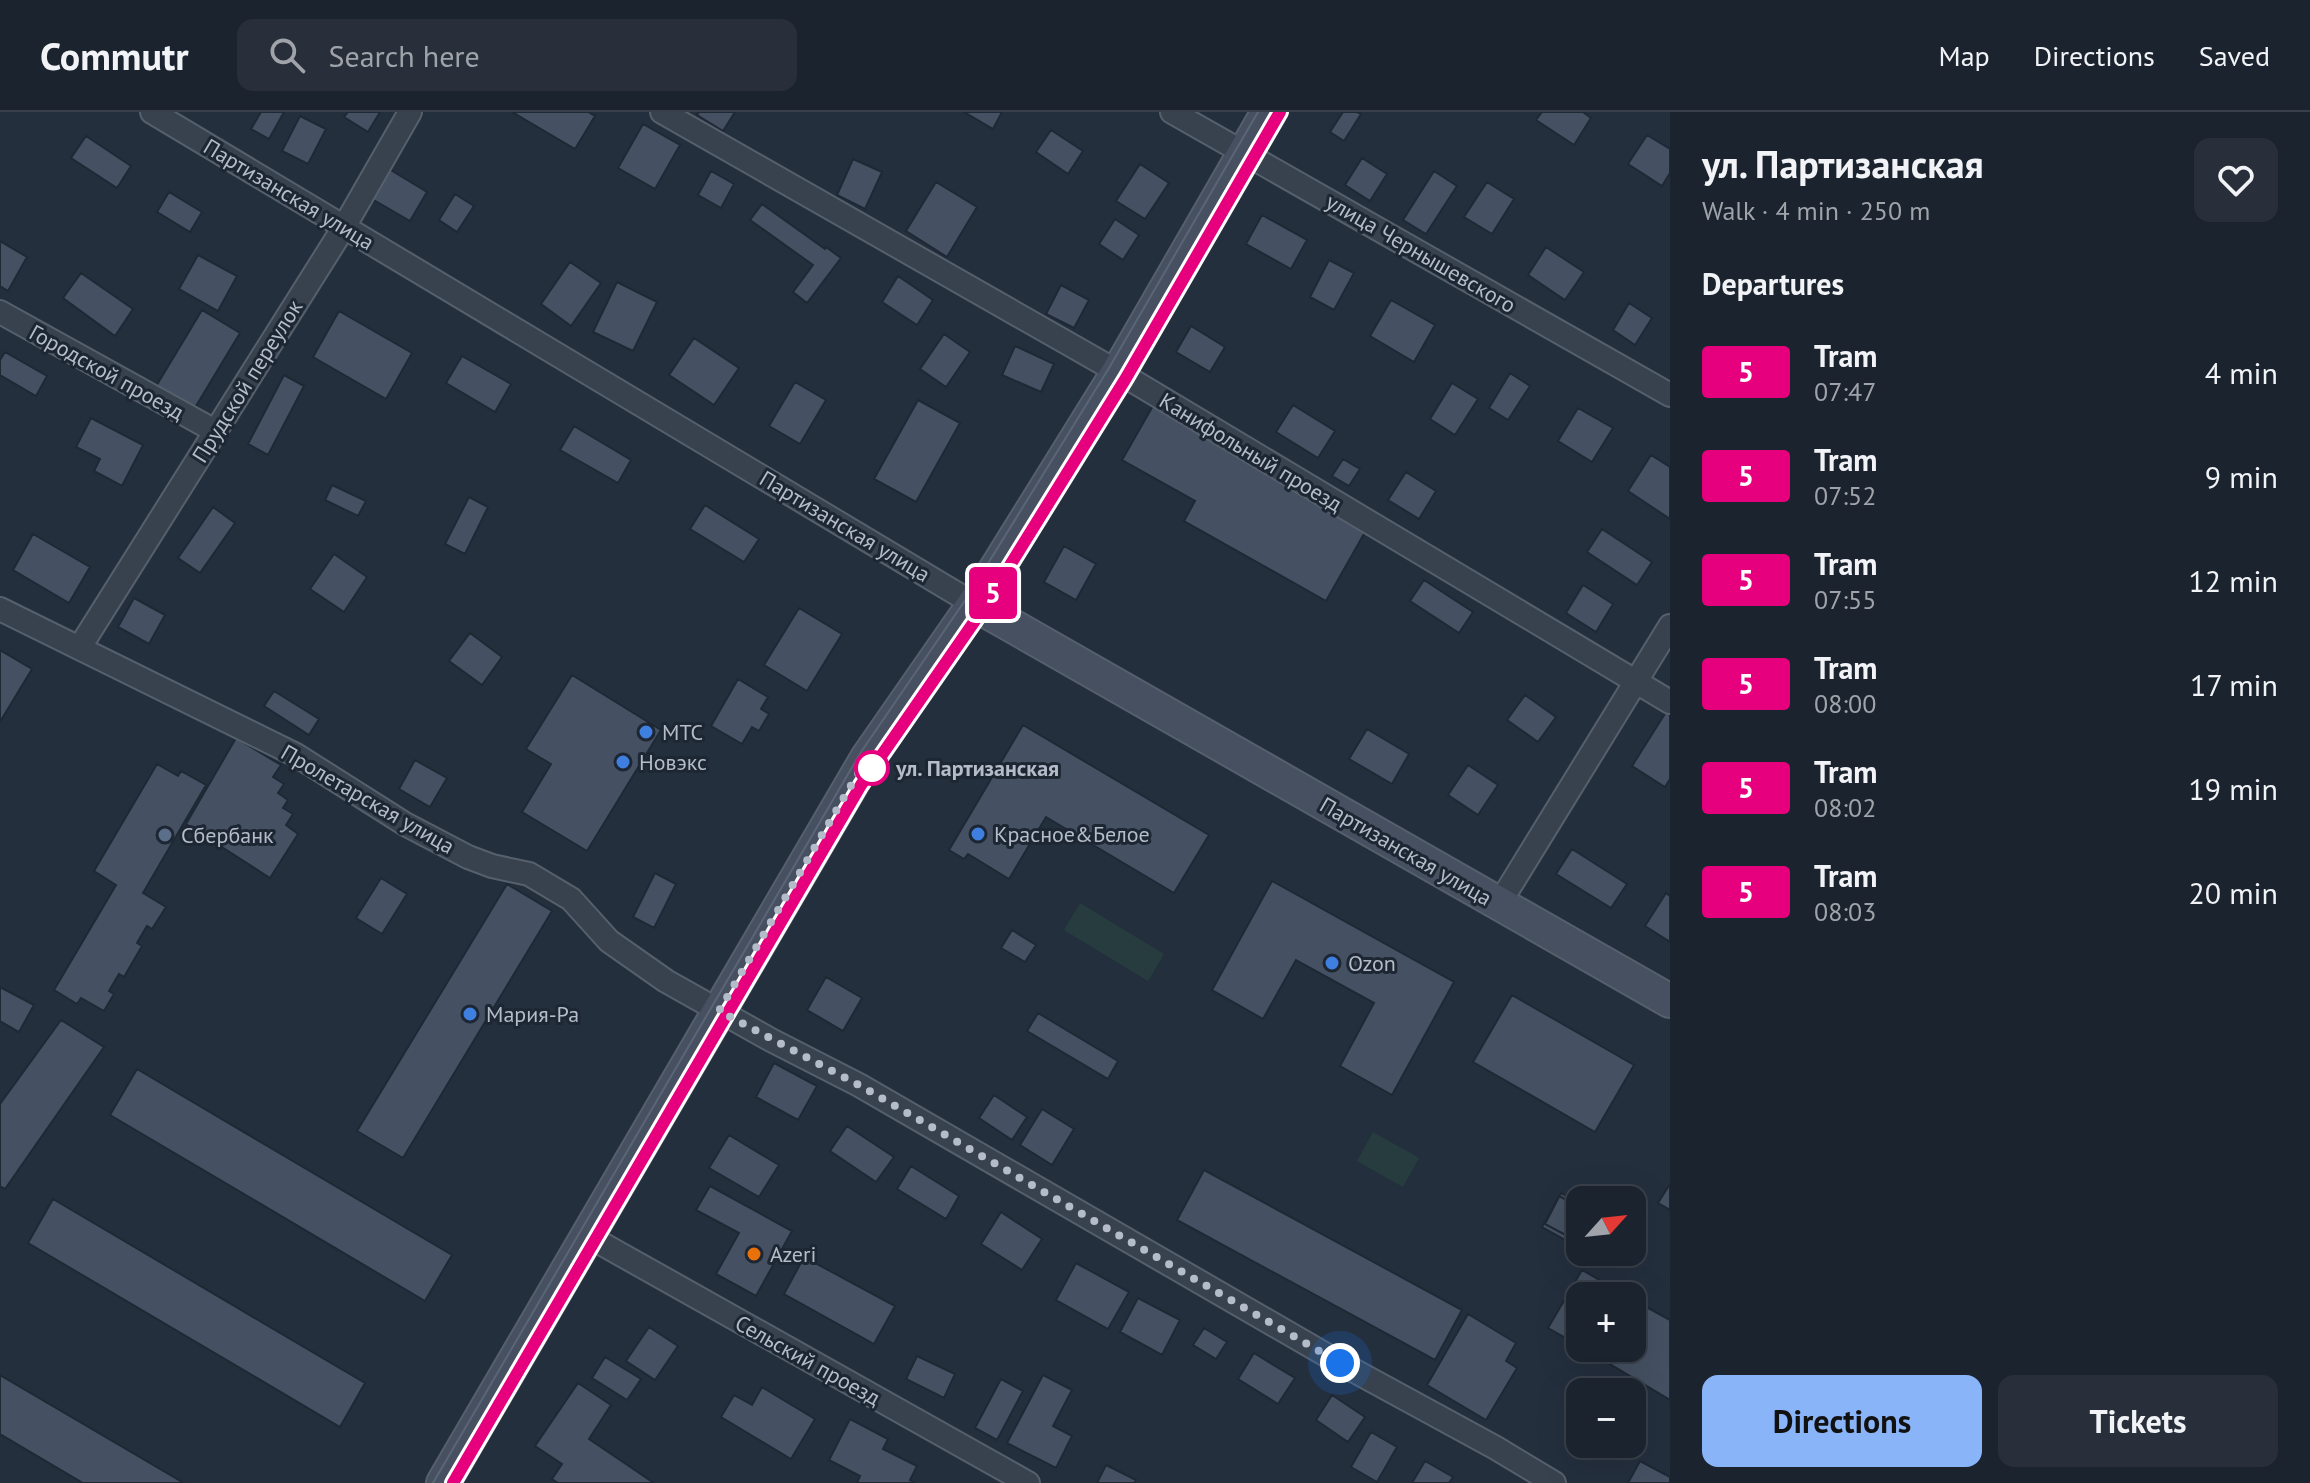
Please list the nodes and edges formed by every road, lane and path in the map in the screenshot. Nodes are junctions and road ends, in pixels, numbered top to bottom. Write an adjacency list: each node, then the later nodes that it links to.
1 (152, 112): 7 (street, Партизанская улица)
2 (410, 112): 7 (street, Прудской переулок)
3 (662, 112): 9 (street, Канифольный проезд)
4 (1172, 112): 6 (street, улица Чернышевского)
5 (1268, 112): 6 (main road)
6 (1244, 152): 9 (main road); 10 (street, улица Чернышевского)
7 (344, 227): 11 (street, Прудской переулок); 12 (street, Партизанская улица)
8 (0, 312): 11 (street, Городской проезд)
9 (1118, 372): 12 (main road); 16 (street, Канифольный проезд)
10 (1670, 395)
11 (215, 431): 15 (street, Прудской переулок)
12 (974, 604): 18 (main road, Партизанская улица); 20 (main road)
13 (0, 609): 15 (street, Пролетарская улица)
14 (1670, 626): 16 (street)
15 (80, 647): 20 (street, Пролетарская улица)
16 (1637, 682): 17 (street, Канифольный проезд); 18 (street)
17 (1670, 702)
18 (1499, 904): 19 (main road, Партизанская улица)
19 (1670, 1001)
20 (719, 1011): 21 (main road); 24 (street, Пролетарская улица)
21 (588, 1236): 22 (main road); 23 (street, Сельский проезд)
22 (445, 1482)
23 (1028, 1483)
24 (1554, 1483)

